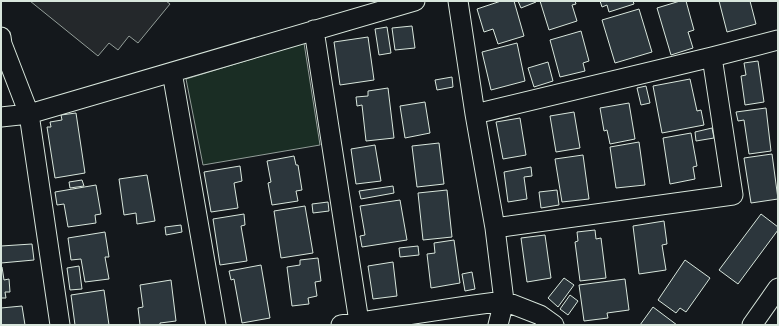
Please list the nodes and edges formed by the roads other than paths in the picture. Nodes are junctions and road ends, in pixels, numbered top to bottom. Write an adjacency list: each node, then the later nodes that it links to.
1 (415, 1): 3 (street)
2 (458, 1): 9 (street)
3 (314, 30): 7 (street); 14 (street)
4 (1, 37): 8 (street)
5 (778, 40): 6 (street)
6 (712, 57): 9 (street); 11 (street)
7 (172, 72): 8 (street); 16 (street)
8 (29, 114): 10 (street); 15 (street)
9 (475, 114): 11 (street)
10 (1, 117)
11 (495, 228): 13 (street)
12 (778, 288): 19 (street)
13 (504, 301): 14 (street); 17 (street); 18 (street)
14 (350, 324)
15 (60, 325)
16 (216, 325)
17 (498, 325)
18 (554, 325)
19 (752, 325)

